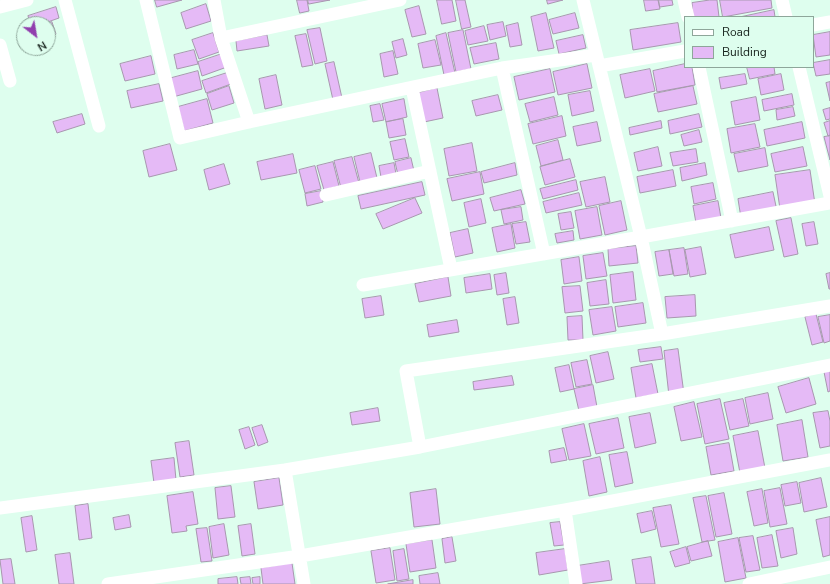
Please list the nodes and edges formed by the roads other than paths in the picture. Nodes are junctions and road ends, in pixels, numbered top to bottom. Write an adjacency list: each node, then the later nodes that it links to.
1 (27, 0): 9 (street)
2 (65, 0): 24 (street)
3 (146, 0): 23 (street)
4 (214, 0): 14 (street)
5 (400, 0): 14 (street)
6 (583, 0): 17 (street)
7 (684, 0): 10 (street)
8 (782, 0): 11 (street)
9 (0, 6)
10 (688, 16)
11 (786, 16)
12 (830, 22): 13 (street)
13 (814, 25)
14 (221, 38): 23 (street)
15 (0, 45): 21 (street)
16 (684, 51): 17 (street)
17 (598, 61): 18 (street); 30 (street)
18 (502, 68): 22 (street); 31 (street)
19 (700, 68): 29 (street)
20 (798, 68): 27 (street)
21 (10, 81)
22 (412, 88): 23 (street); 25 (street)
23 (249, 122)
24 (99, 126)
25 (430, 171): 26 (street); 32 (street)
26 (326, 196)
27 (830, 196)
28 (830, 203): 29 (street)
29 (732, 221): 30 (street)
30 (641, 237): 31 (street); 35 (street)
31 (544, 254): 32 (street)
32 (451, 269): 33 (street)
33 (362, 284)
34 (830, 306): 35 (street)
35 (662, 334): 37 (street)
36 (830, 365): 37 (street)
37 (420, 447): 39 (street)
38 (830, 460): 41 (street)
39 (285, 470): 40 (street); 42 (street)
40 (0, 508)
41 (565, 510): 42 (street); 46 (street)
42 (300, 556): 44 (street); 45 (street)
43 (830, 567): 47 (street)
44 (108, 584)
45 (304, 584)
46 (576, 584)
47 (749, 584)

